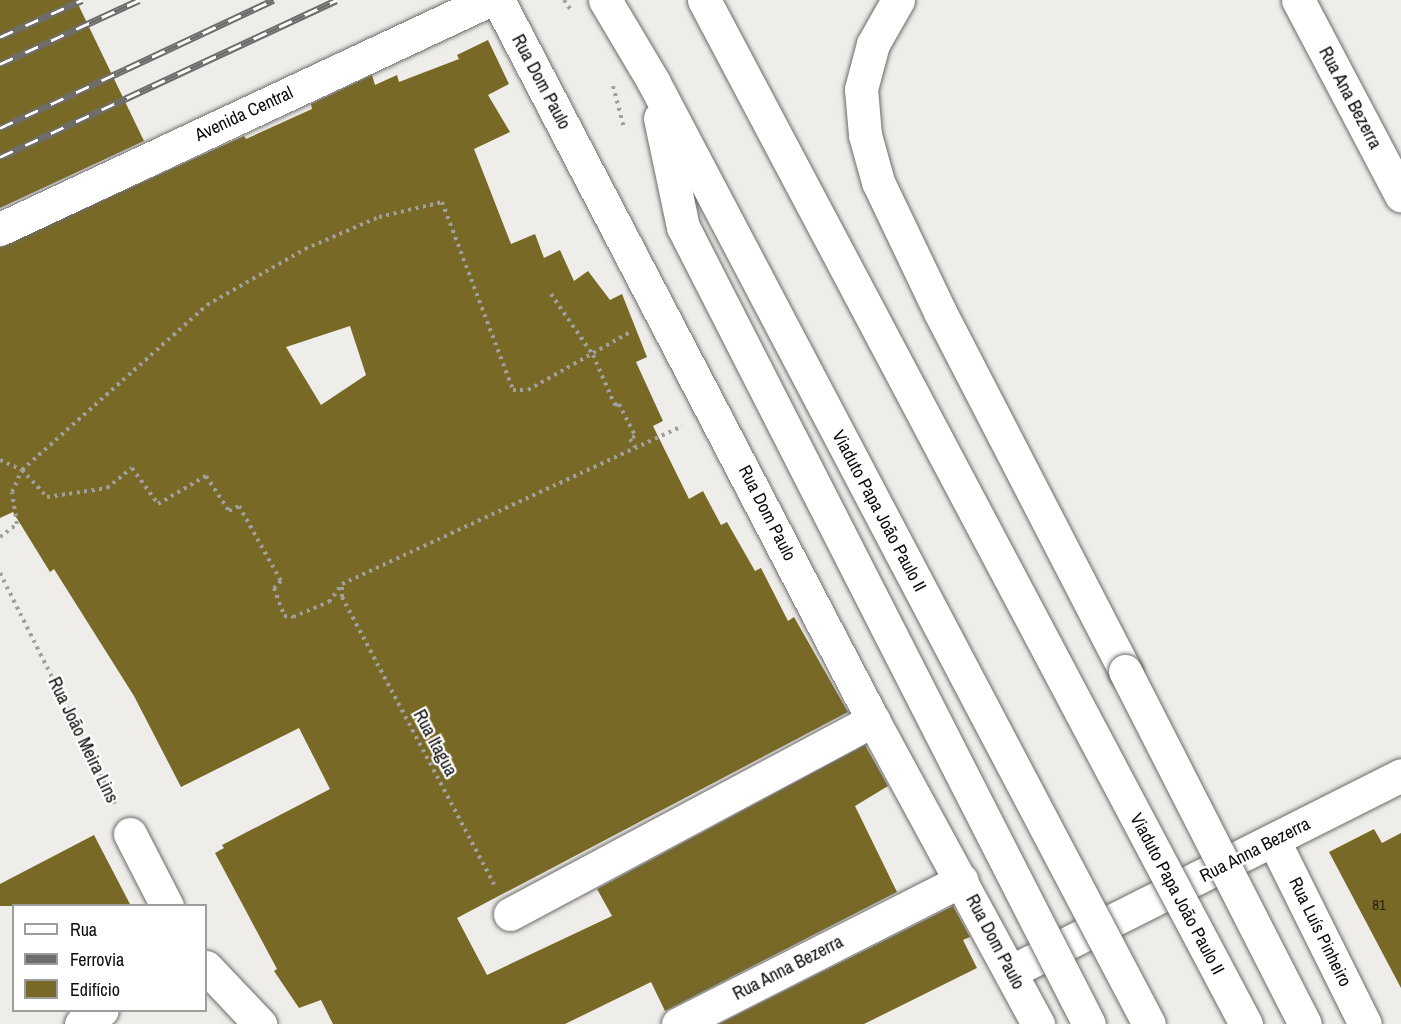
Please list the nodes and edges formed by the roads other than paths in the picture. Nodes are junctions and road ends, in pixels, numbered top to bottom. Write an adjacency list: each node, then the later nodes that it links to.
1 (489, 0): 9 (main road, Avenida Central)
2 (498, 0): 10 (main road, Rua Dom Paulo)
3 (605, 0): 7 (main road, Viaduto Papa João Paulo II, bridge)
4 (704, 0): 26 (main road, Viaduto Papa João Paulo II, bridge)
5 (898, 0): 27 (main road, bridge)
6 (1298, 0): 8 (main road, Rua Ana Bezerra)
7 (652, 81): 24 (main road, bridge); 25 (main road, Viaduto Papa João Paulo II, bridge)
8 (1401, 195)
9 (0, 229)
10 (873, 720): 14 (main road, Rua Dom Paulo); 16 (main road)
11 (1401, 775): 13 (main road, Rua Anna Bezerra)
12 (130, 834): 15 (main road)
13 (1274, 841): 18 (main road, Rua Anna Bezerra); 28 (main road, Rua Luís Pinheiro)
14 (962, 880): 18 (main road, Rua Dom Paulo); 22 (main road, Rua Anna Bezerra)
15 (166, 904)
16 (510, 914)
17 (207, 968): 21 (main road)
18 (1012, 971): 23 (main road, Rua Dom Paulo)
19 (100, 1012): 20 (main road)
20 (81, 1024)
21 (260, 1024)
22 (678, 1024)
23 (1038, 1024)
24 (1089, 1024)
25 (1149, 1024)
26 (1246, 1024)
27 (1305, 1024)
28 (1365, 1024)

